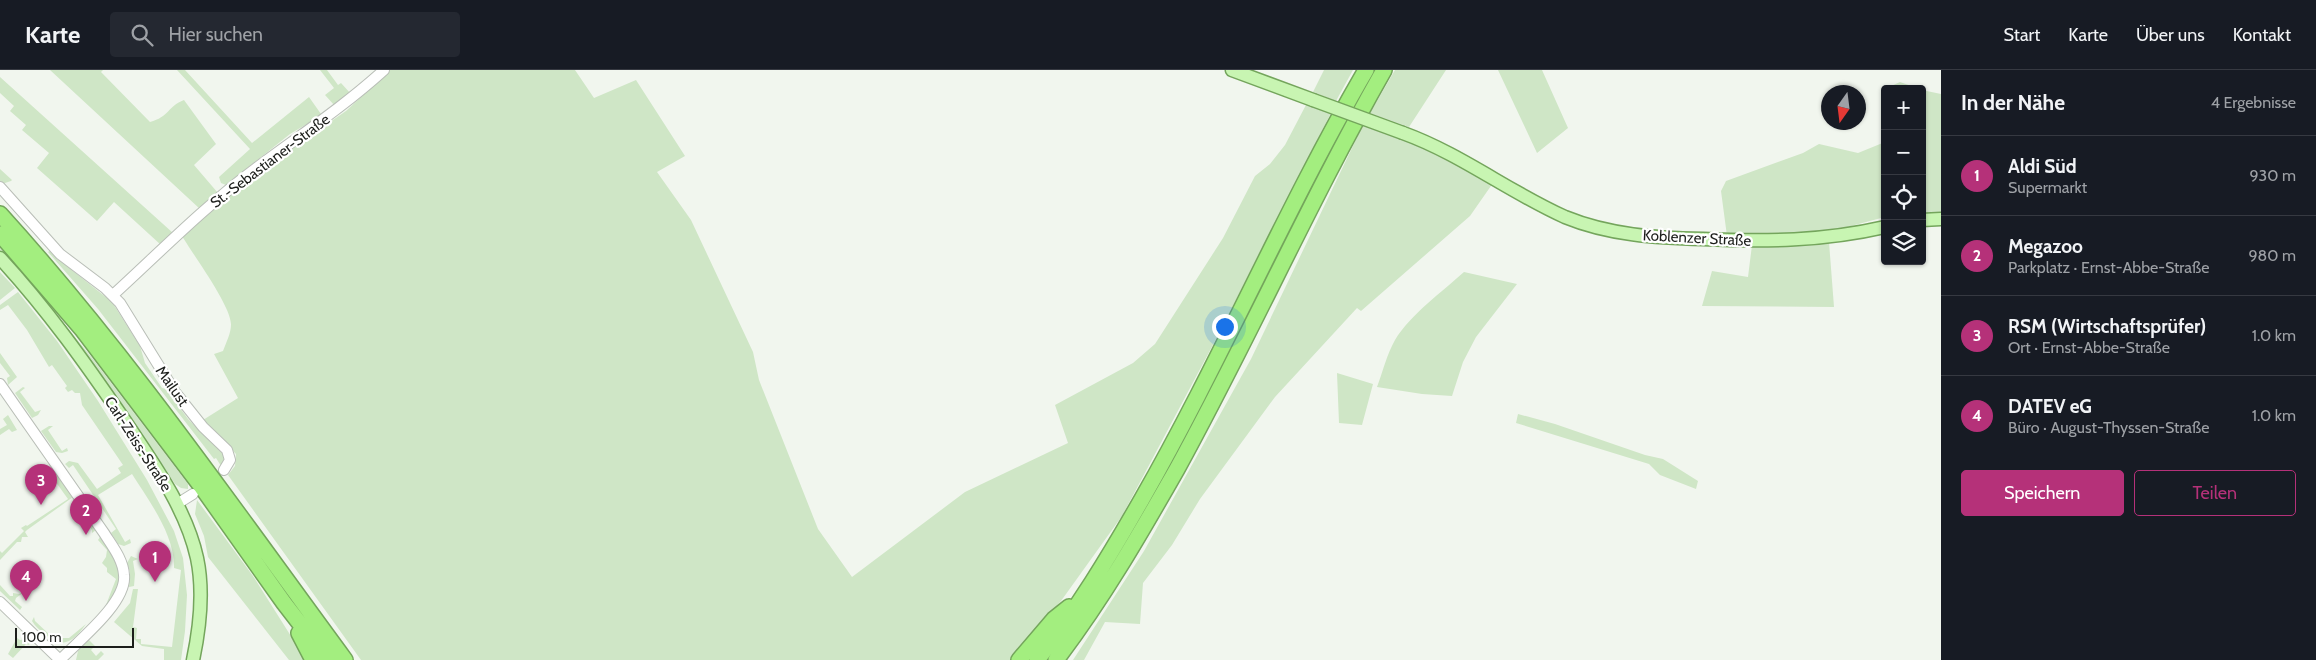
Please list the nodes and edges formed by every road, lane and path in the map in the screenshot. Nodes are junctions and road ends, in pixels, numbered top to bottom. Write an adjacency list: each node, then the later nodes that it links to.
1 (384, 70): 12 (street, St.-Sebastianer-Straße)
2 (1232, 70): 9 (main road, Koblenzer Straße, bridge)
3 (1366, 70): 17 (highway)
4 (1384, 70): 17 (highway)
5 (0, 187): 12 (street, Mailust)
6 (0, 214): 24 (highway)
7 (1941, 219): 8 (main road)
8 (1926, 220)
9 (1881, 228)
10 (0, 234): 19 (highway)
11 (0, 258): 16 (main road, Carl-Zeiss-Straße)
12 (113, 296): 14 (street, Mailust)
13 (0, 384): 20 (street)
14 (224, 470)
15 (193, 494): 16 (street)
16 (177, 504): 21 (main road, Carl-Zeiss-Straße)
17 (1091, 598): 25 (highway); 26 (highway); 27 (highway); 28 (highway)
18 (0, 602): 20 (street)
19 (284, 603): 22 (highway); 23 (highway)
20 (60, 660)
21 (193, 660)
22 (313, 660)
23 (328, 660)
24 (345, 660)
25 (1019, 660)
26 (1037, 660)
27 (1056, 660)
28 (1067, 660)

